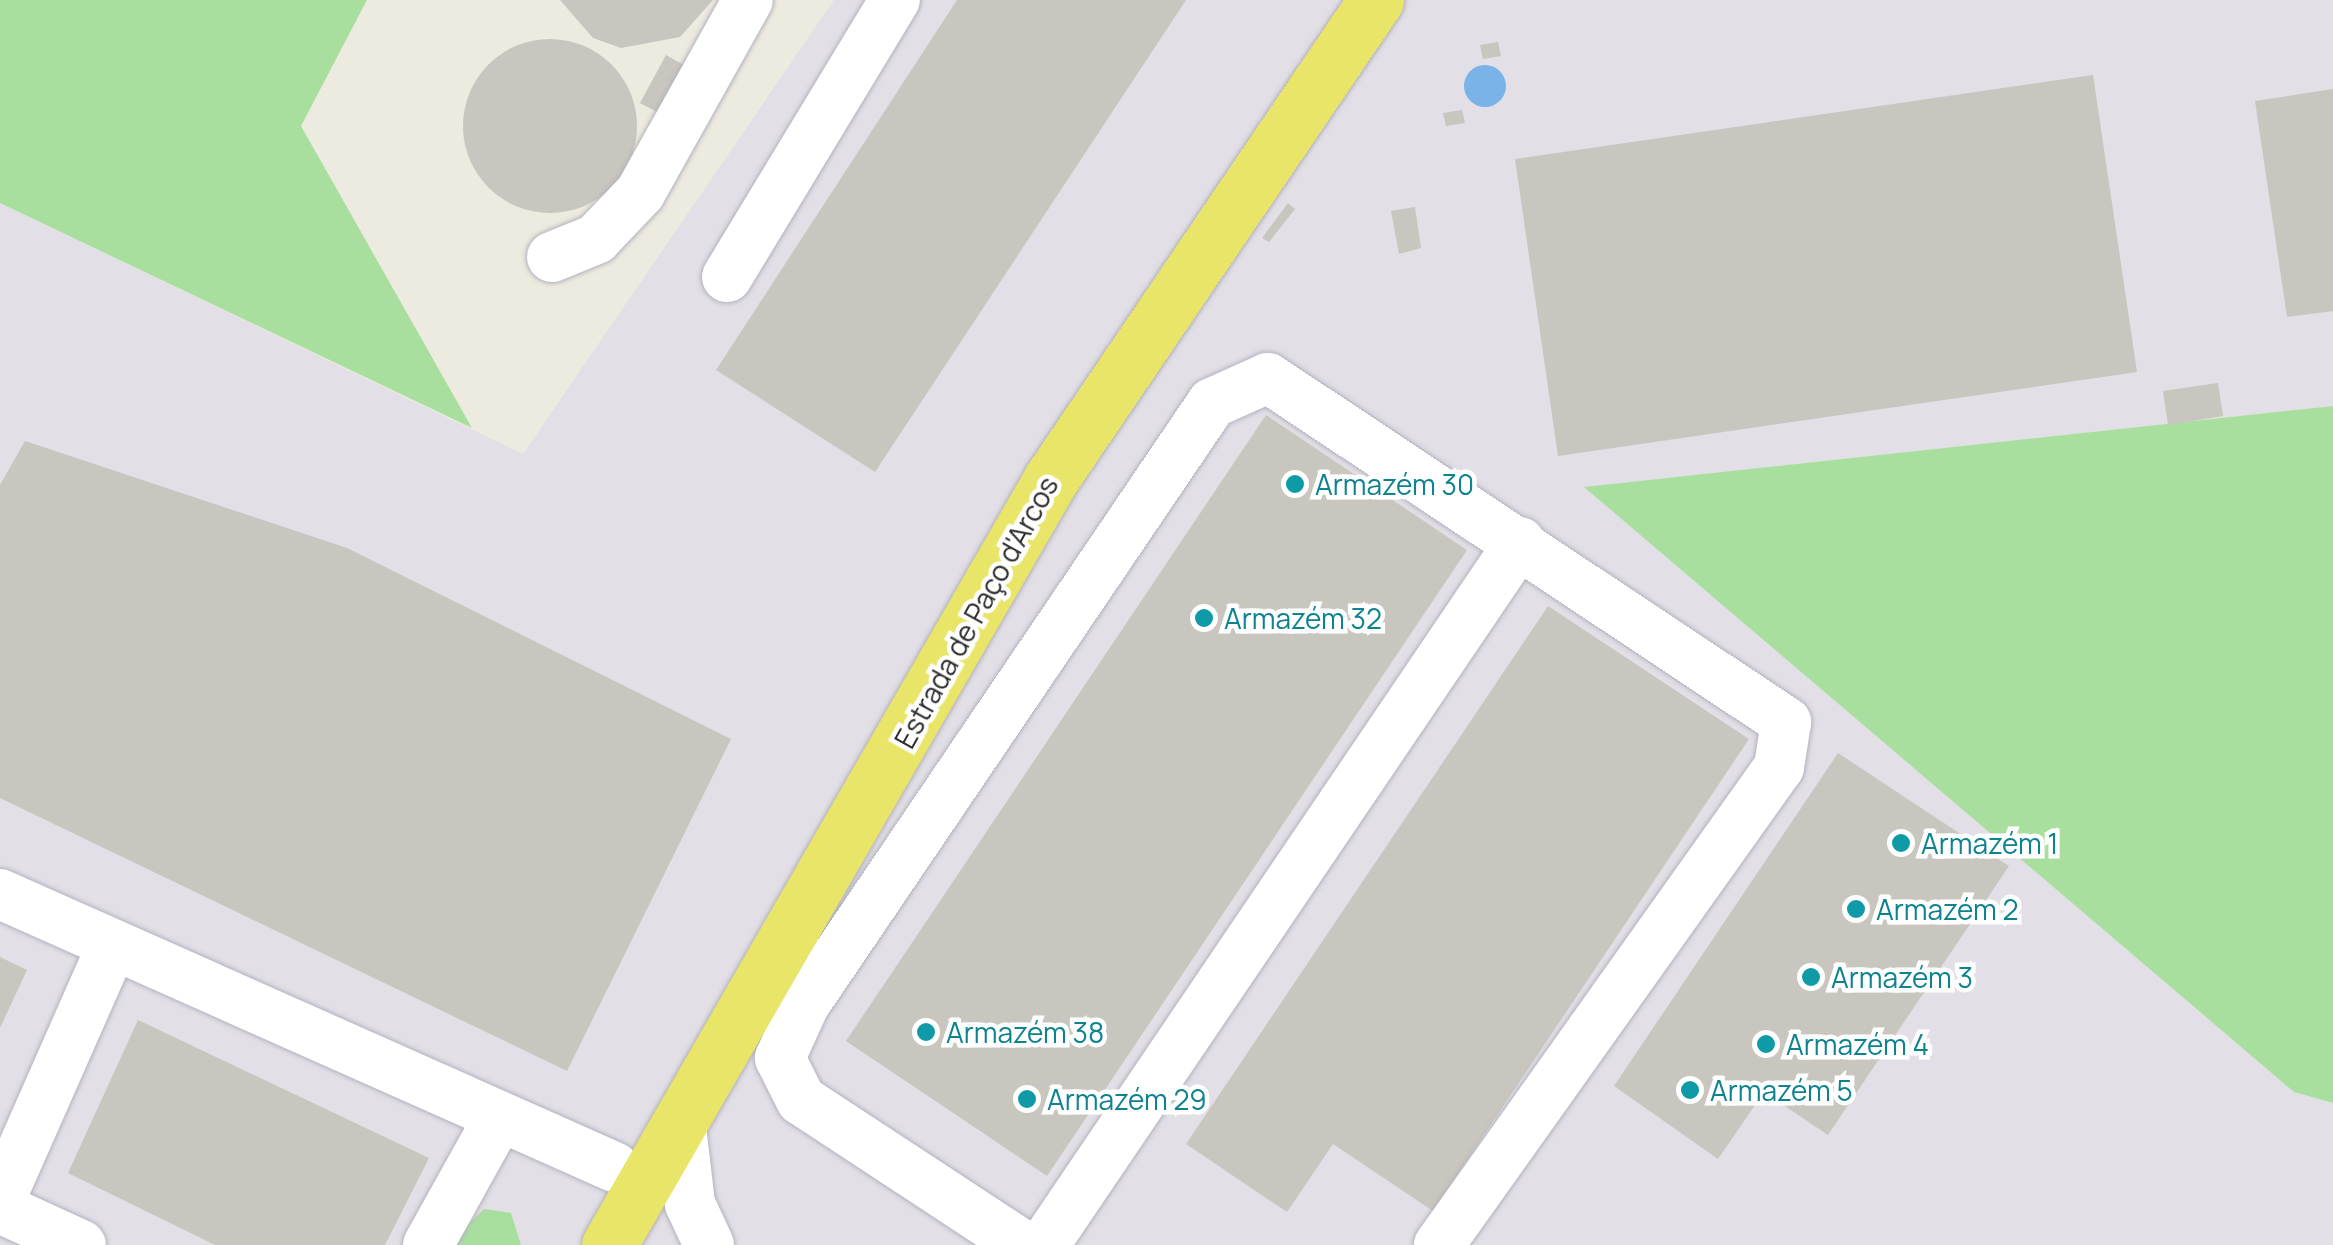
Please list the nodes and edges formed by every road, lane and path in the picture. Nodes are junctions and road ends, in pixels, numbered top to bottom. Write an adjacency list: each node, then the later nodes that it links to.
1 (748, 0): 5 (lane)
2 (895, 0): 6 (lane)
3 (1327, 0): 12 (main road, Estrada de Paço d'Arcos)
4 (1376, 0): 11 (main road, Estrada de Paço d'Arcos)
5 (552, 256)
6 (727, 278)
7 (1520, 542): 20 (lane); 21 (lane); 22 (lane)
8 (0, 894): 9 (lane)
9 (112, 946): 10 (lane); 13 (lane)
10 (498, 1119): 12 (lane); 16 (lane)
11 (682, 1128): 18 (main road, Estrada de Paço d'Arcos); 19 (lane)
12 (614, 1167): 17 (main road, Estrada de Paço d'Arcos)
13 (0, 1200)
14 (0, 1208): 15 (lane)
15 (81, 1245)
16 (428, 1245)
17 (570, 1245)
18 (609, 1245)
19 (709, 1245)
20 (1022, 1245)
21 (1044, 1245)
22 (1439, 1245)

